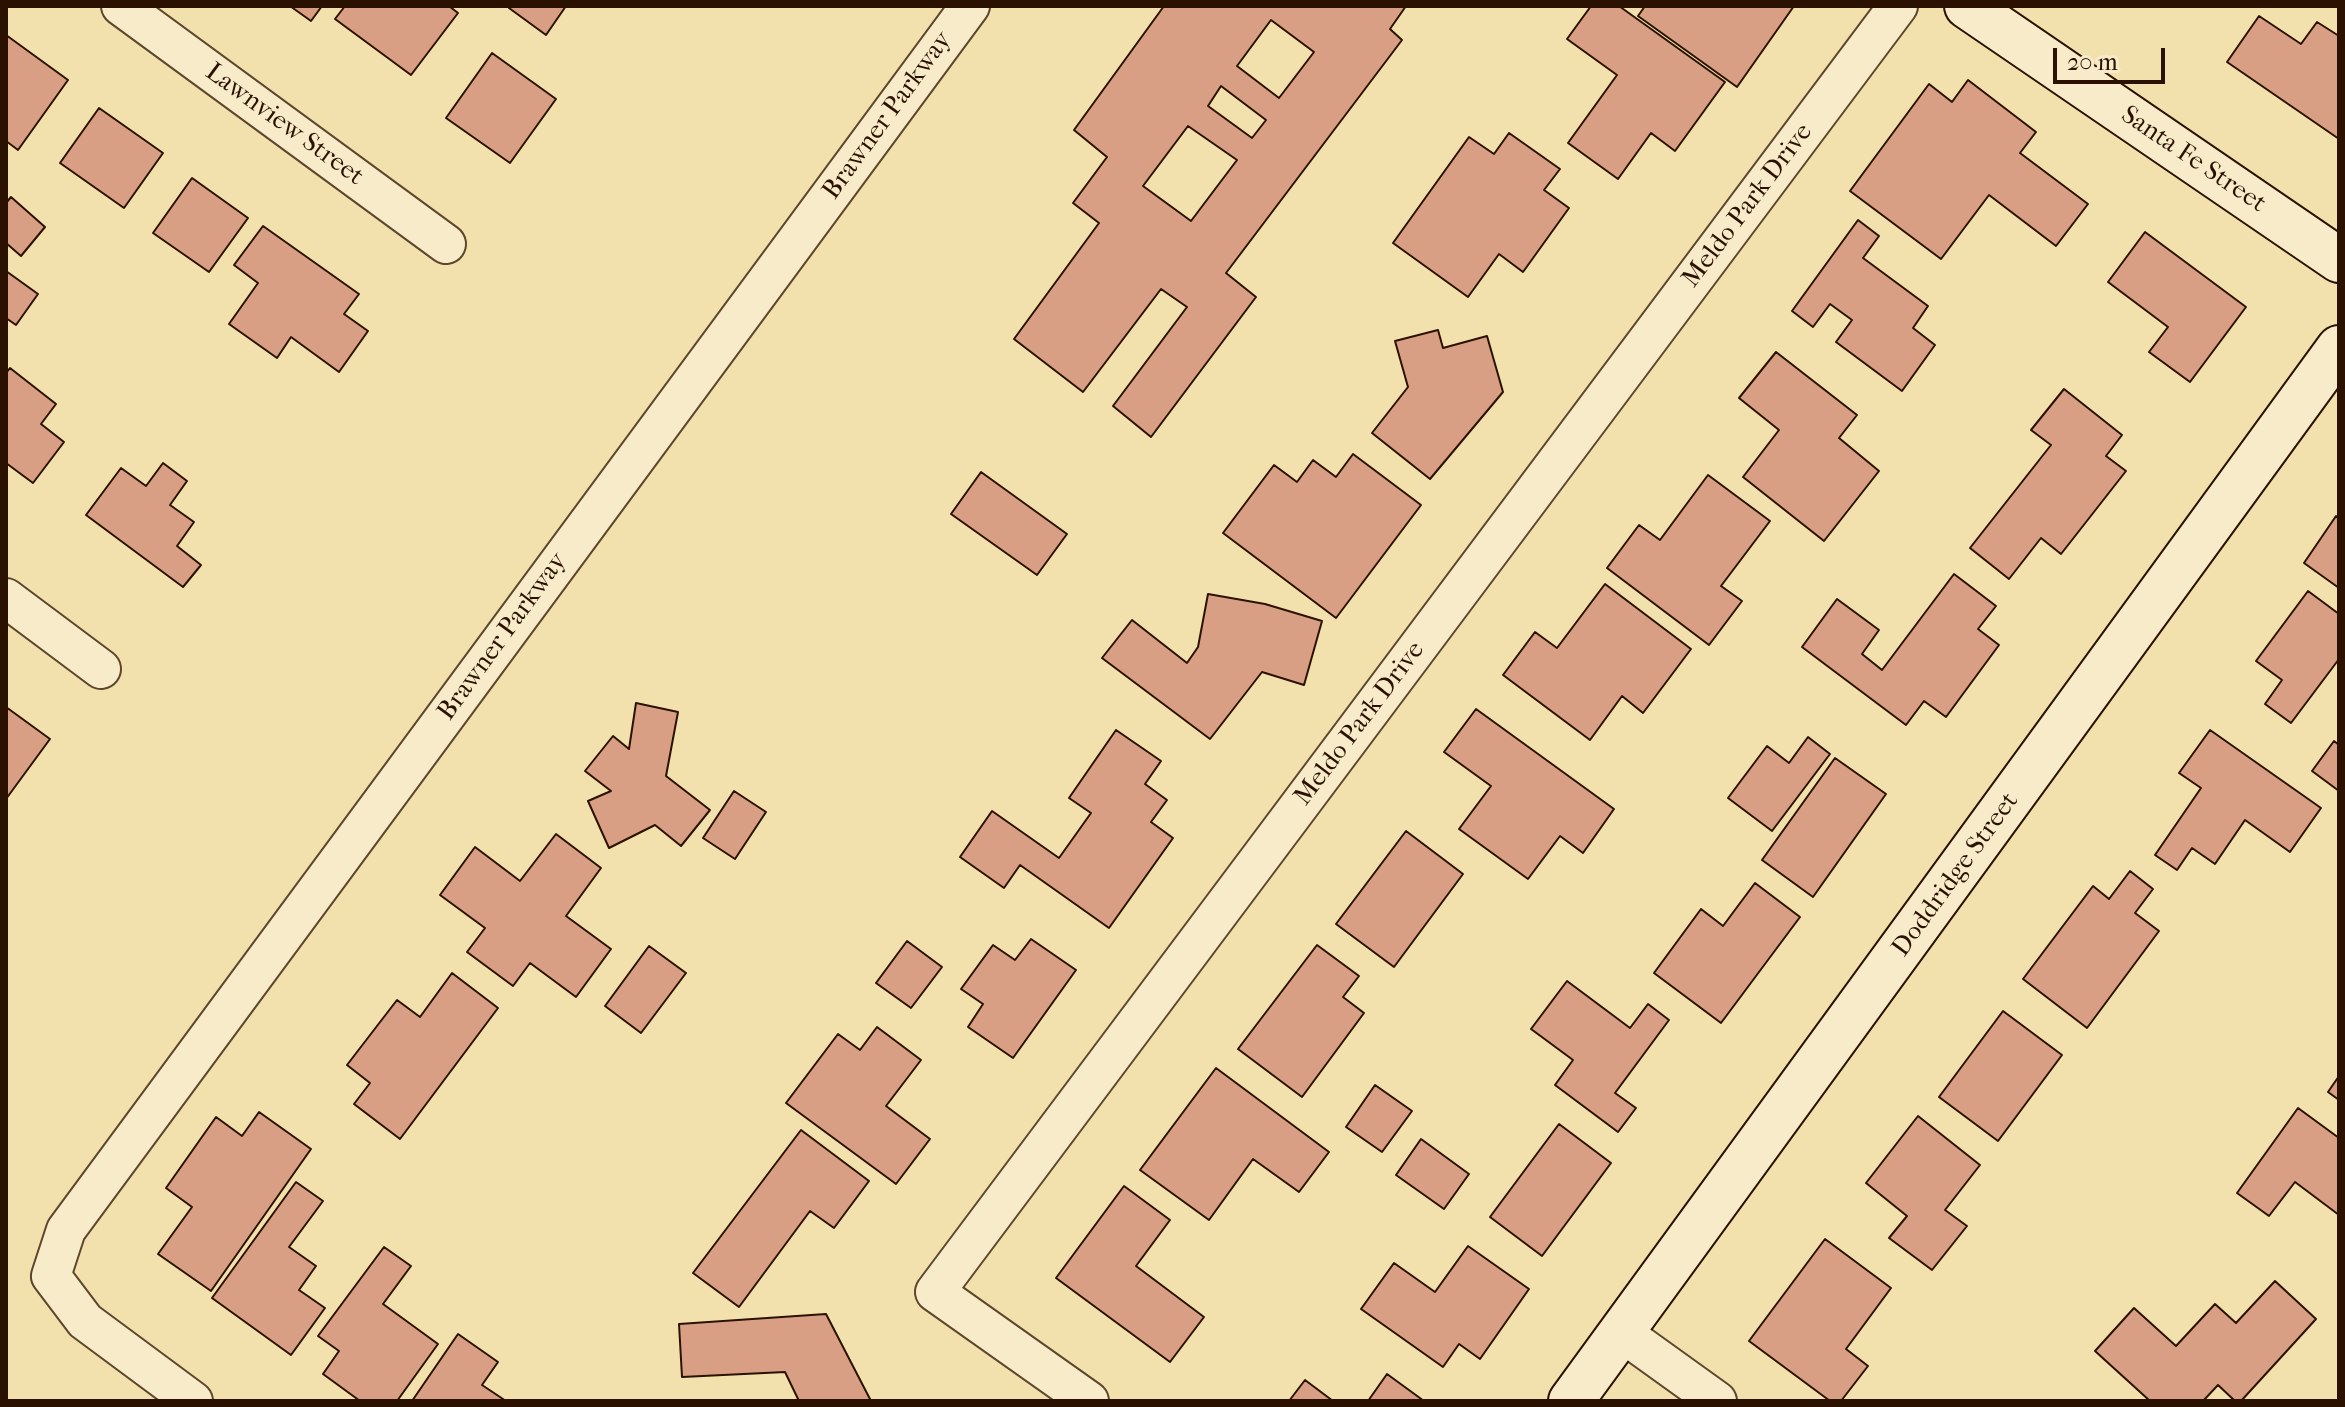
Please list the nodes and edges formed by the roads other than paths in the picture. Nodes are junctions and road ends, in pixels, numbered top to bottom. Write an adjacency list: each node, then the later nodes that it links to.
1 (121, 6): 5 (street, Lawnview Street)
2 (970, 6): 11 (street, Brawner Parkway)
3 (1898, 6): 12 (street, Meldo Park Drive)
4 (1967, 6): 6 (main road, Santa Fe Street)
5 (446, 244)
6 (2339, 260)
7 (2339, 348): 10 (main road, Doddridge Street)
8 (6, 598): 9 (street)
9 (101, 669)
10 (1621, 1332): 13 (main road, Doddridge Street); 14 (street)
11 (193, 1401)
12 (1089, 1401)
13 (1571, 1401)
14 (1717, 1401)

